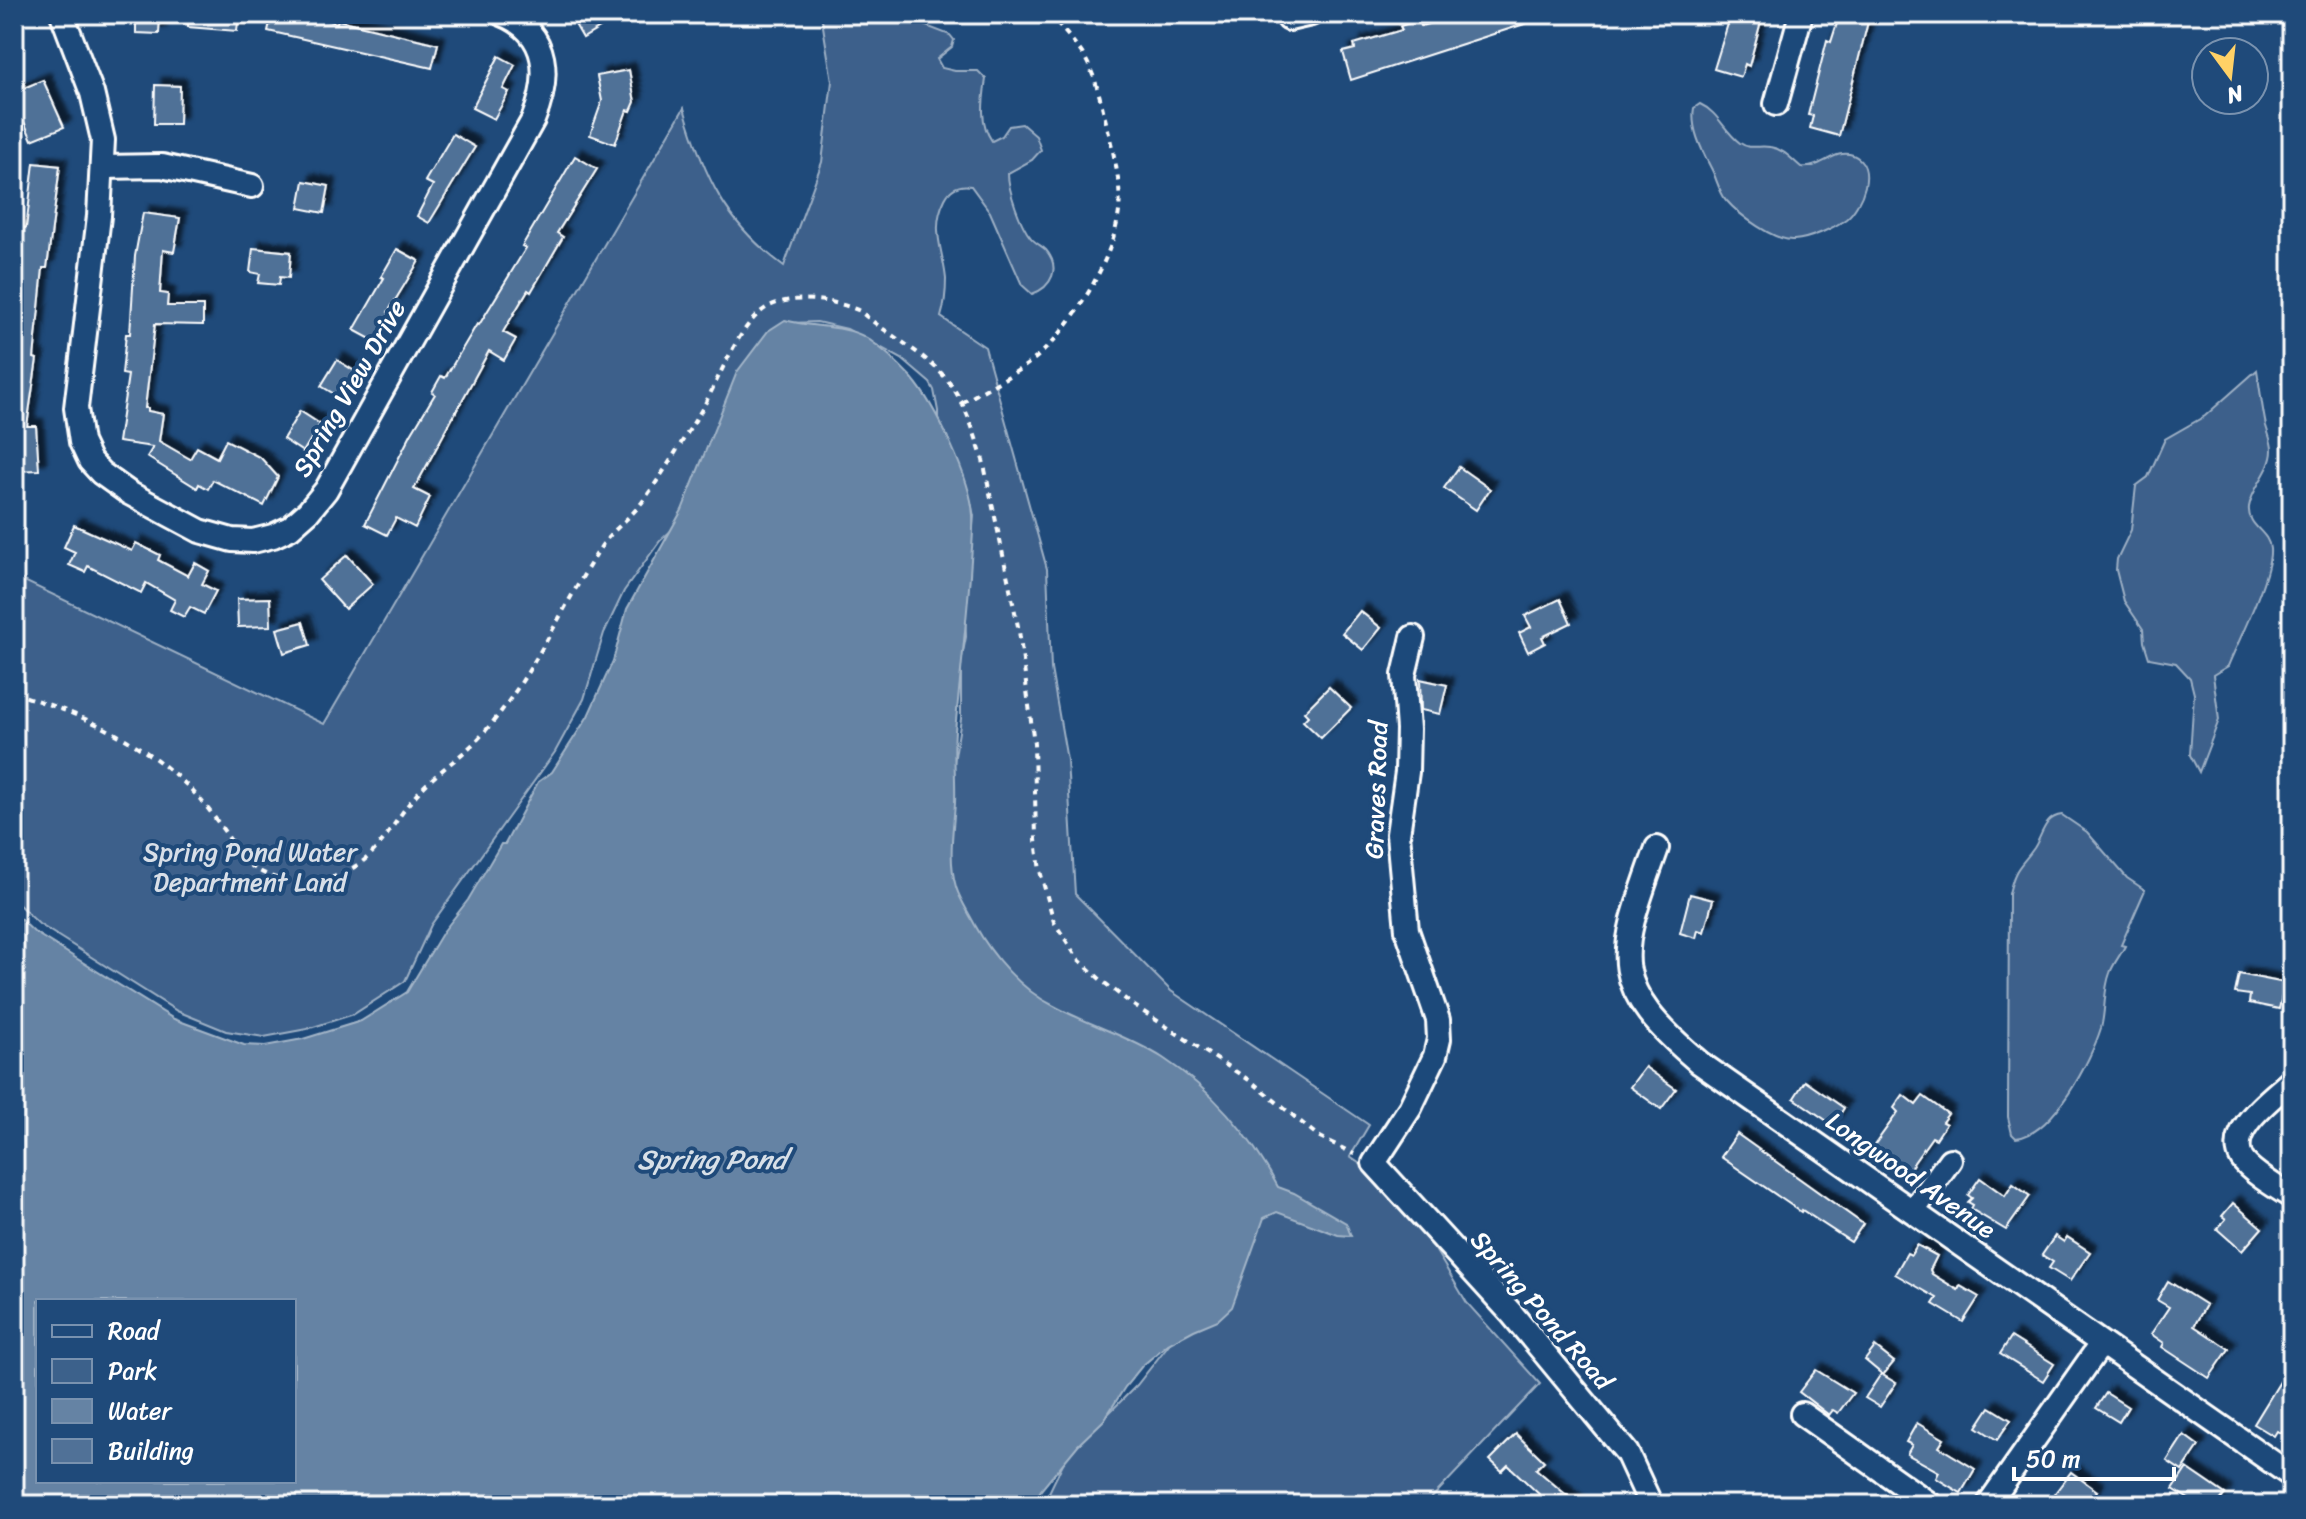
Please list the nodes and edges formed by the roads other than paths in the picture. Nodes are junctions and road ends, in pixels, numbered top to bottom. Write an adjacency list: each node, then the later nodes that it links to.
1 (62, 14): 5 (street, Spring View Drive)
2 (502, 14): 5 (street, Spring View Drive)
3 (1801, 14): 4 (street)
4 (1776, 104)
5 (103, 167): 6 (street)
6 (252, 186)
7 (1413, 637): 11 (street, Graves Road)
8 (1657, 848): 13 (street, Longwood Avenue)
9 (2292, 1080): 12 (street)
10 (1950, 1160): 13 (street)
11 (1374, 1163): 17 (street, Spring Pond Road)
12 (2292, 1197)
13 (1913, 1211): 14 (street, Longwood Avenue)
14 (2101, 1344): 16 (street, Longwood Avenue); 19 (street)
15 (1802, 1414): 18 (street)
16 (2292, 1476)
17 (1651, 1505)
18 (1931, 1505)
19 (1988, 1505)

